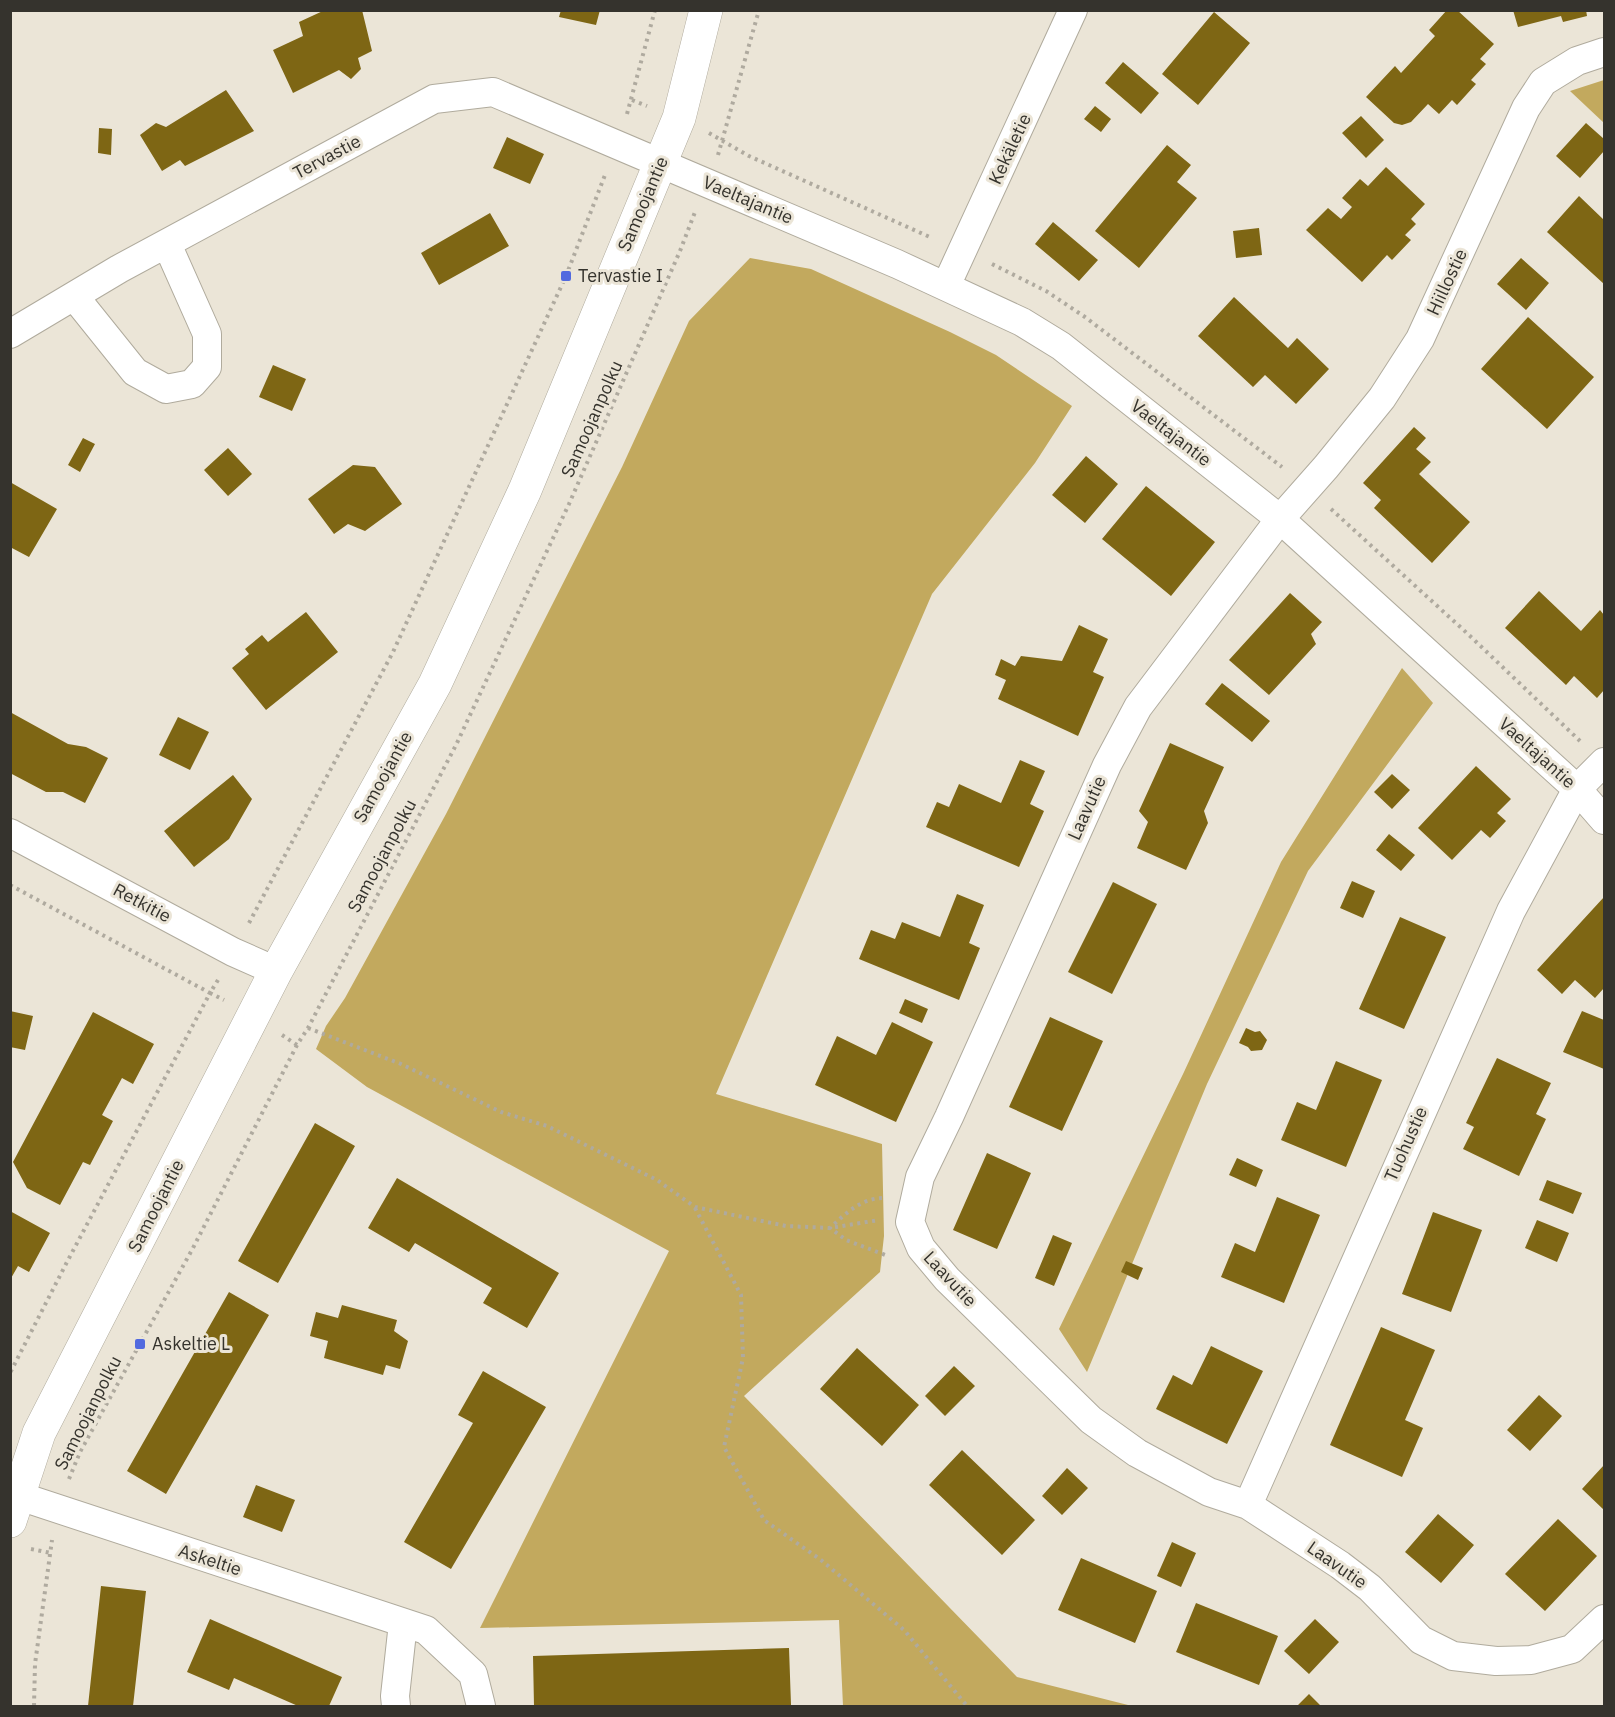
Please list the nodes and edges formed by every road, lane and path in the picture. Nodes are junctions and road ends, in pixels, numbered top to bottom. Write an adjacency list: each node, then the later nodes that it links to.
1 (655, 10): 6 (path)
2 (706, 10): 7 (street, Samoojantie)
3 (759, 10): 8 (path, Samoojanpolku)
4 (1073, 10): 10 (street, Kekäletie)
5 (1605, 52): 13 (street, Hiillostie)
6 (616, 144): 7 (street, Tervastie); 9 (street, Tervastie); 19 (path)
7 (660, 163): 8 (street, Vaeltajantie); 20 (street, Samoojantie)
8 (708, 183): 10 (street, Vaeltajantie); 23 (path, Samoojanpolku)
9 (166, 244): 11 (street, Tervastie); 11 (street)
10 (946, 286): 13 (street, Vaeltajantie)
11 (74, 296): 12 (street, Tervastie)
12 (10, 334)
13 (1280, 519): 15 (street, Vaeltajantie); 27 (street, Laavutie)
14 (1605, 762): 15 (street)
15 (1577, 789): 16 (street, Vaeltajantie); 32 (street, Tuohustie)
16 (1605, 820)
17 (10, 833): 19 (street, Retkitie)
18 (10, 885): 21 (path)
19 (233, 952): 20 (street, Retkitie); 21 (path)
20 (276, 971): 22 (street, Samoojantie)
21 (210, 993): 22 (path); 30 (path)
22 (254, 1016): 24 (path); 31 (street, Samoojantie)
23 (308, 1028): 24 (path, Samoojanpolku); 26 (path)
24 (297, 1045): 33 (path, Samoojanpolku)
25 (886, 1197): 28 (path)
26 (695, 1207): 28 (path); 39 (path)
27 (910, 1222): 28 (path); 32 (street, Laavutie)
28 (830, 1228): 29 (path)
29 (897, 1259)
30 (10, 1374)
31 (13, 1503): 33 (street, Askeltie)
32 (1248, 1505): 34 (street, Laavutie)
33 (57, 1509): 35 (street, Askeltie); 36 (path, Samoojanpolku)
34 (1605, 1619)
35 (403, 1623): 37 (street); 38 (street, Askeltie)
36 (34, 1707)
37 (396, 1707)
38 (482, 1707)
39 (967, 1707)

